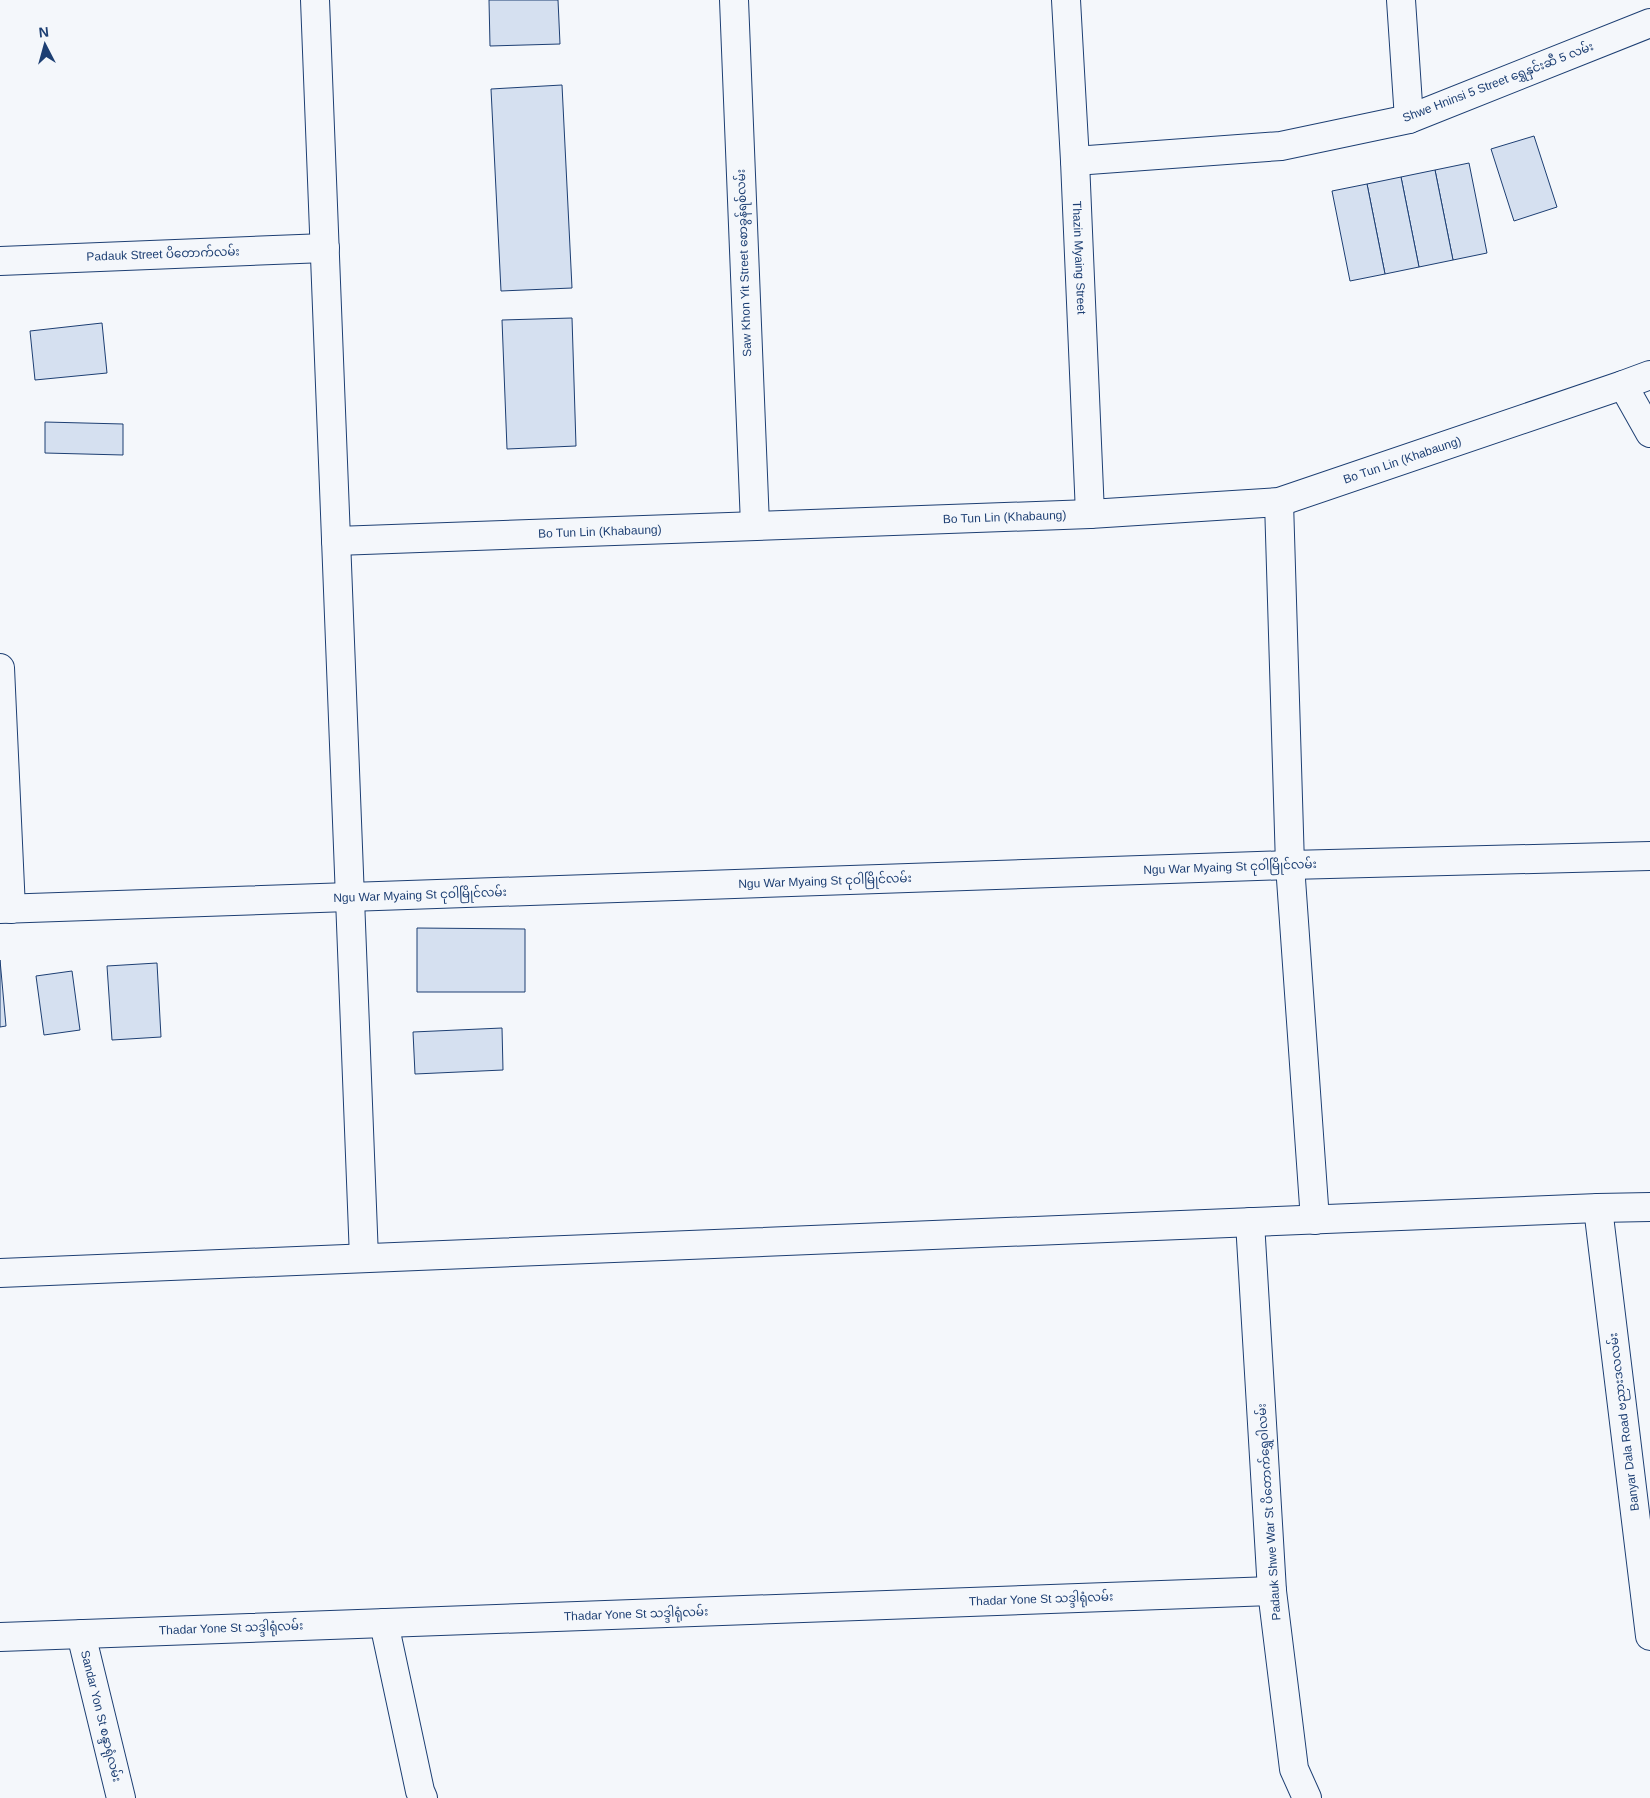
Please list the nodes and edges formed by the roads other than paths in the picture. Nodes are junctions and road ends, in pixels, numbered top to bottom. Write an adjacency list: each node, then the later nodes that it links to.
1 (316, 0): 8 (street)
2 (734, 0): 15 (street, Saw Khon Yit Street စောခွန်ရစ်လမ်း)
3 (1066, 0): 7 (street, Thazin Myaing Street)
4 (1401, 0): 6 (street)
5 (1650, 23): 6 (street, Shwe Hninsi 5 Street ရွှေနှင်းဆီ 5 လမ်း)
6 (1409, 119): 7 (street, Shwe Hninsi 5 Street ရွှေနှင်းဆီ 5 လမ်း)
7 (1075, 161): 14 (street, Thazin Myaing Street)
8 (325, 248): 9 (street, Padauk Street ပိတောက်လမ်း); 16 (street)
9 (0, 261)
10 (1650, 375): 11 (street, Bo Tun Lin (Khabaung))
11 (1623, 385): 12 (street); 13 (street, Bo Tun Lin (Khabaung))
12 (1650, 433)
13 (1279, 502): 14 (street, Bo Tun Lin (Khabaung)); 19 (street)
14 (1090, 514): 15 (street, Bo Tun Lin (Khabaung))
15 (755, 525): 16 (street, Bo Tun Lin (Khabaung))
16 (336, 541): 20 (street)
17 (0, 668): 21 (street)
18 (1650, 856): 19 (street, Ngu War Myaing St ငုဝါမြိုင်လမ်း)
19 (1290, 865): 20 (street, Ngu War Myaing St ငုဝါမြိုင်လမ်း); 24 (street)
20 (350, 898): 21 (street, Ngu War Myaing St ငုဝါမြိုင်လမ်း); 26 (street)
21 (5, 909)
22 (1650, 1207): 23 (street)
23 (1598, 1208): 24 (street); 32 (street, Banyar Dala Road ဗညားဒလလမ်း)
24 (1314, 1220): 25 (street)
25 (1250, 1222): 26 (street); 28 (street, Padauk Shwe War St ပိတောက်ရွှေဝါလမ်း)
26 (364, 1258): 27 (street)
27 (0, 1274)
28 (1272, 1591): 29 (street, Thadar Yone St သဒ္ဒါရုံလမ်း); 35 (street, Padauk Shwe War St ပိတောက်ရွှေဝါလမ်း)
29 (384, 1623): 30 (street, Thadar Yone St သဒ္ဒါရုံလမ်း); 34 (street)
30 (81, 1634): 31 (street, Thadar Yone St သဒ္ဒါရုံလမ်း); 33 (street, Sandar Yon St စန္ဒာရုံလမ်း)
31 (0, 1636)
32 (1650, 1636)
33 (121, 1798)
34 (423, 1798)
35 (1307, 1798)

